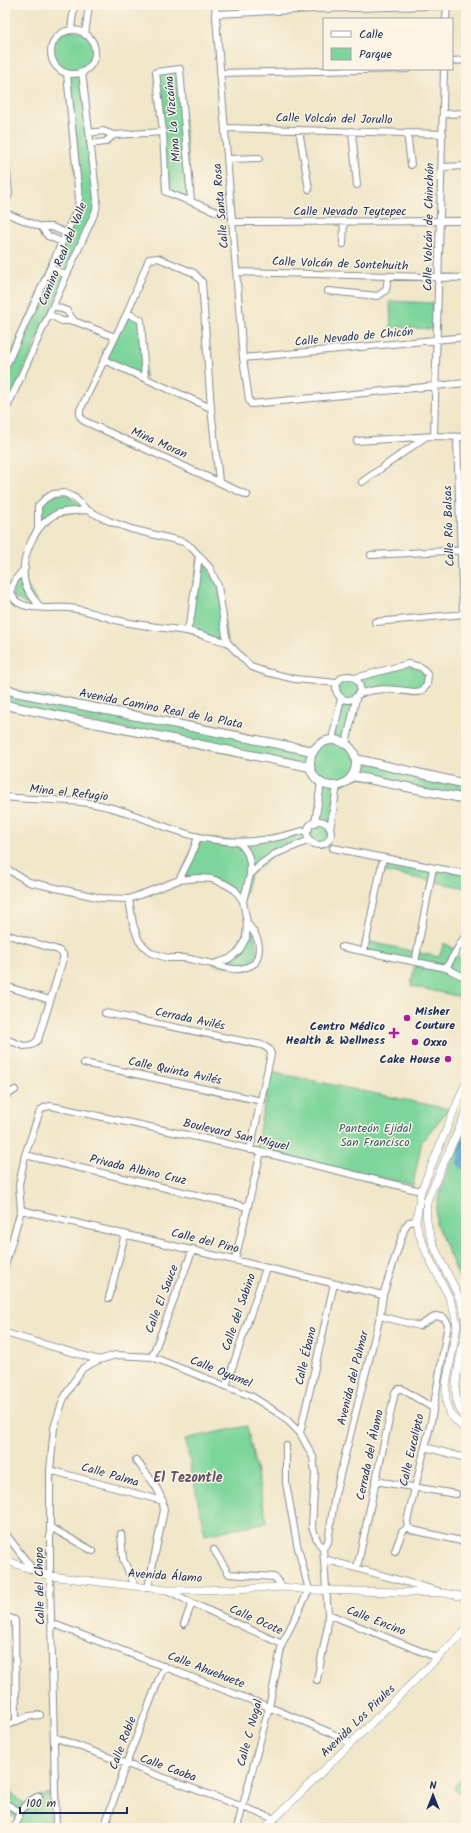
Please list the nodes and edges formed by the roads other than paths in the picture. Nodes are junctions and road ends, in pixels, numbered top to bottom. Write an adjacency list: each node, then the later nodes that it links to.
1 (74, 5): 9 (street)
2 (89, 5): 10 (street)
3 (215, 5): 7 (street, Calle Santa Rosa)
4 (447, 6): 5 (street); 6 (street); 8 (street)
5 (466, 6)
6 (314, 7): 7 (street)
7 (215, 14): 16 (street, Calle Santa Rosa)
8 (446, 18)
9 (71, 30): 10 (street); 17 (street)
10 (85, 35): 15 (street)
11 (466, 60): 12 (street)
12 (453, 61)
13 (360, 70): 16 (street)
14 (444, 70): 19 (street, Calle Volcán de Chinchón)
15 (82, 72): 17 (street); 25 (street, Camino Real del Valle)
16 (220, 73): 20 (street, Calle Santa Rosa)
17 (67, 74): 46 (street, Camino Real del Valle)
18 (466, 113): 19 (street)
19 (443, 114): 26 (street, Calle Volcán de Chinchón)
20 (225, 128): 21 (street, Calle Volcán del Jorullo); 31 (street, Calle Santa Rosa)
21 (299, 130): 22 (street, Calle Volcán del Jorullo); 36 (street)
22 (352, 131): 24 (street, Calle Volcán del Jorullo); 35 (street)
23 (163, 132): 27 (street, Mina La Vizcaína); 37 (street, Mina La Vizcaína); 37 (street, Mina La Vizcaína)
24 (407, 132): 26 (street, Calle Volcán del Jorullo); 32 (street)
25 (89, 133): 27 (street, Mina La Vizcaína); 28 (street, Camino Real del Valle)
26 (443, 134): 34 (street, Calle Volcán de Chinchón)
27 (114, 135): 28 (street, Mina La Vizcaína)
28 (90, 144): 51 (street, Camino Real del Valle)
29 (5, 152): 38 (street)
30 (259, 158): 31 (street)
31 (228, 159): 44 (street, Calle Santa Rosa)
32 (411, 165)
33 (466, 166): 34 (street)
34 (442, 167): 42 (street, Calle Volcán de Chinchón)
35 (357, 185)
36 (309, 189)
37 (191, 202): 40 (street, Mina La Vizcaína)
38 (5, 203)
39 (5, 213): 45 (street)
40 (225, 215)
41 (344, 221): 42 (street, Calle Nevado Teytepec); 44 (street, Calle Nevado Teytepec); 48 (street)
42 (440, 221): 43 (street, Calle Nevado Teytepec); 53 (street, Calle Volcán de Chinchón)
43 (466, 221)
44 (233, 222): 50 (street, Calle Santa Rosa)
45 (41, 226): 46 (street); 47 (street)
46 (66, 233): 47 (street, Camino Real del Valle)
47 (62, 242): 49 (street, Camino Real del Valle)
48 (343, 244)
49 (51, 268): 51 (street); 63 (street, Camino Real del Valle)
50 (238, 272): 52 (street, Calle Volcán de Sontehuith); 64 (street, Calle Santa Rosa)
51 (66, 275): 56 (street, Camino Real del Valle)
52 (388, 276): 53 (street, Calle Volcán de Sontehuith); 55 (street)
53 (440, 278): 54 (street, Calle Volcán de Sontehuith); 62 (street, Calle Volcán de Chinchón)
54 (466, 278)
55 (328, 291)
56 (54, 306): 58 (street, Camino Real del Valle); 59 (street)
57 (127, 313): 60 (street, Mina Moran); 67 (street); 70 (street, Mina Moran)
58 (50, 315): 59 (street); 71 (street, Camino Real del Valle)
59 (74, 320): 60 (street)
60 (115, 337): 65 (street, Mina Moran)
61 (466, 337): 62 (street, Calle Nevado de Chicón)
62 (437, 340): 64 (street, Calle Nevado de Chicón); 69 (street, Calle Volcán de Chinchón)
63 (7, 356): 66 (street, Camino Real del Valle)
64 (243, 358): 69 (street, Calle Santa Rosa)
65 (104, 360): 67 (street); 77 (street, Mina Moran)
66 (5, 366)
67 (145, 378): 70 (street)
68 (466, 383): 69 (street)
69 (436, 386): 72 (street, Calle Volcán de Chinchón)
70 (211, 408): 77 (street, Mina Moran)
71 (5, 412)
72 (434, 436): 73 (street); 74 (street)
73 (425, 437): 76 (street); 78 (street)
74 (457, 437): 75 (street); 80 (street, Calle Río Balsas)
75 (466, 437)
76 (357, 441)
77 (219, 482): 79 (street)
78 (362, 482)
79 (247, 495)
80 (459, 498): 81 (street); 84 (street, Calle Río Balsas)
81 (466, 498)
82 (87, 510): 83 (street); 83 (street); 85 (street)
83 (38, 528): 87 (street)
84 (463, 550): 86 (street); 89 (street, Calle Río Balsas)
85 (198, 555): 91 (street); 92 (street)
86 (371, 555)
87 (25, 568): 88 (street); 88 (street)
88 (40, 607): 91 (street)
89 (464, 614): 90 (street)
90 (375, 622)
91 (187, 631): 92 (street)
92 (227, 642): 94 (street)
93 (355, 678): 94 (street); 96 (street); 96 (street)
94 (337, 683): 97 (street)
95 (5, 688): 101 (main road, Avenida Camino Real de la Plata)
96 (358, 696): 97 (street); 100 (street)
97 (341, 698): 99 (street)
98 (5, 705): 103 (main road)
99 (332, 740): 100 (main road); 101 (main road)
100 (346, 744): 102 (main road)
101 (313, 752): 103 (main road)
102 (356, 759): 104 (main road); 106 (main road)
103 (310, 767): 105 (main road)
104 (353, 776): 107 (main road); 109 (main road)
105 (321, 783): 107 (main road); 110 (street)
106 (466, 784)
107 (337, 786): 112 (street)
108 (5, 797): 113 (street, Mina el Refugio)
109 (466, 799)
110 (314, 823): 111 (street); 112 (street)
111 (309, 828): 114 (street); 115 (street, Mina el Refugio)
112 (330, 829): 114 (street)
113 (198, 837): 115 (street, Mina el Refugio); 122 (street)
114 (310, 840): 120 (street)
115 (238, 842): 120 (street)
116 (333, 848): 117 (street)
117 (383, 858): 119 (street); 129 (street)
118 (5, 868): 123 (street)
119 (433, 868): 121 (street); 130 (street)
120 (250, 874): 124 (street)
121 (466, 874)
122 (179, 880): 123 (street); 124 (street)
123 (129, 899): 131 (street)
124 (243, 901): 125 (street)
125 (247, 923): 131 (street); 131 (street)
126 (5, 934): 135 (street)
127 (466, 934): 132 (street)
128 (342, 947): 129 (street)
129 (364, 951): 130 (street)
130 (415, 962): 132 (street)
131 (213, 964)
132 (446, 968): 133 (street)
133 (466, 978)
134 (5, 986): 135 (street)
135 (50, 1000): 137 (street)
136 (105, 1013): 142 (street, Cerrada Avilés)
137 (5, 1039)
138 (84, 1063): 142 (street, Calle Quinta Avilés)
139 (466, 1082): 147 (street)
140 (15, 1090): 141 (street)
141 (5, 1096)
142 (262, 1101): 144 (street)
143 (466, 1114): 154 (street)
144 (250, 1150): 145 (street, Boulevard San Miguel); 146 (street, Boulevard San Miguel)
145 (261, 1152): 147 (street, Boulevard San Miguel); 148 (street)
146 (25, 1155): 148 (street, Privada Albino Cruz); 149 (street)
147 (421, 1191): 150 (street)
148 (247, 1207): 153 (street)
149 (21, 1210): 151 (street, Calle del Pino); 156 (street)
150 (416, 1220): 155 (street); 159 (street, Avenida del Palmar)
151 (125, 1234): 152 (street, Calle del Pino); 160 (street)
152 (193, 1249): 153 (street, Calle del Pino); 163 (street, Calle El Sauce)
153 (235, 1260): 157 (street, Calle del Pino)
154 (441, 1260): 155 (street); 167 (street)
155 (432, 1264): 168 (street)
156 (5, 1266)
157 (266, 1268): 158 (street, Calle del Pino); 165 (street, Calle del Sabino)
158 (334, 1284): 159 (street, Calle del Pino); 169 (street, Calle Ébano)
159 (383, 1295): 161 (street, Avenida del Palmar)
160 (109, 1298)
161 (380, 1316): 166 (street, Calle Eucalipto); 184 (street, Avenida del Palmar)
162 (5, 1333): 164 (street)
163 (152, 1357): 164 (street, Calle Oyamel); 165 (street, Calle Oyamel)
164 (99, 1360): 174 (street, Calle del Chopo)
165 (226, 1386): 169 (street, Calle Oyamel)
166 (433, 1408): 171 (street, Calle Eucalipto); 175 (street, Cerrada del Álamo)
167 (466, 1417)
168 (466, 1431)
169 (300, 1433): 184 (street, Calle Oyamel)
170 (286, 1446): 197 (street)
171 (425, 1447): 172 (street); 176 (street, Calle Eucalipto)
172 (462, 1457)
173 (136, 1460): 178 (street)
174 (50, 1470): 178 (street, Calle Palma); 179 (street, Calle del Chopo)
175 (375, 1481): 176 (street); 190 (street, Cerrada del Álamo)
176 (415, 1486): 177 (street); 180 (street, Calle Eucalipto)
177 (456, 1494)
178 (163, 1501): 195 (street)
179 (50, 1527): 186 (street); 192 (street, Calle del Chopo)
180 (408, 1527): 183 (street); 187 (street)
181 (5, 1533): 191 (street)
182 (121, 1534): 193 (street)
183 (466, 1542)
184 (324, 1548): 188 (street)
185 (214, 1550): 194 (street)
186 (93, 1551)
187 (395, 1551)
188 (324, 1559): 190 (street, Avenida Álamo); 198 (street)
189 (5, 1560): 191 (street, Avenida Álamo)
190 (357, 1568): 199 (street, Avenida Álamo)
191 (33, 1570): 192 (street, Avenida Álamo)
192 (50, 1576): 193 (street, Avenida Álamo); 204 (street, Calle del Chopo)
193 (135, 1586): 195 (street, Avenida Álamo)
194 (283, 1587): 196 (street, Avenida Álamo); 197 (street, Avenida Álamo)
195 (148, 1588): 196 (street, Avenida Álamo)
196 (167, 1590): 201 (street, Calle Ocote)
197 (308, 1590): 198 (street, Avenida Álamo); 207 (street, Calle Ocote)
198 (326, 1590): 199 (street, Avenida Álamo); 202 (street, Calle Encino)
199 (443, 1592): 200 (street, Avenida Álamo)
200 (466, 1598)
201 (192, 1603): 205 (street); 207 (street, Calle Ocote)
202 (328, 1614): 208 (street, Calle Encino); 210 (street)
203 (5, 1616): 213 (street)
204 (51, 1623): 209 (street, Calle Ahuehuete); 215 (street, Calle del Chopo)
205 (184, 1624)
206 (466, 1630): 208 (street, Avenida Los Pirules)
207 (282, 1644): 211 (street, Calle C Nogal)
208 (438, 1658): 216 (street, Avenida Los Pirules)
209 (164, 1666): 211 (street, Calle Ahuehuete); 217 (street, Calle Roble)
210 (317, 1680)
211 (269, 1707): 216 (street, Calle Ahuehuete); 220 (street, Calle C Nogal)
212 (40, 1715): 213 (street)
213 (16, 1721): 214 (street)
214 (5, 1726)
215 (54, 1737): 217 (street, Calle Caoba); 225 (street, Calle del Chopo)
216 (350, 1744): 222 (street, Avenida Los Pirules)
217 (126, 1764): 220 (street, Calle Caoba); 223 (street, Calle Roble)
218 (39, 1796): 221 (street)
219 (5, 1803): 221 (street)
220 (241, 1807): 222 (street, Calle Caoba); 227 (street, Calle C Nogal)
221 (20, 1812): 224 (street)
222 (275, 1819): 228 (street, Avenida Los Pirules)
223 (104, 1826): 226 (street)
224 (16, 1828)
225 (56, 1828)
226 (113, 1828)
227 (237, 1828)
228 (265, 1828)

